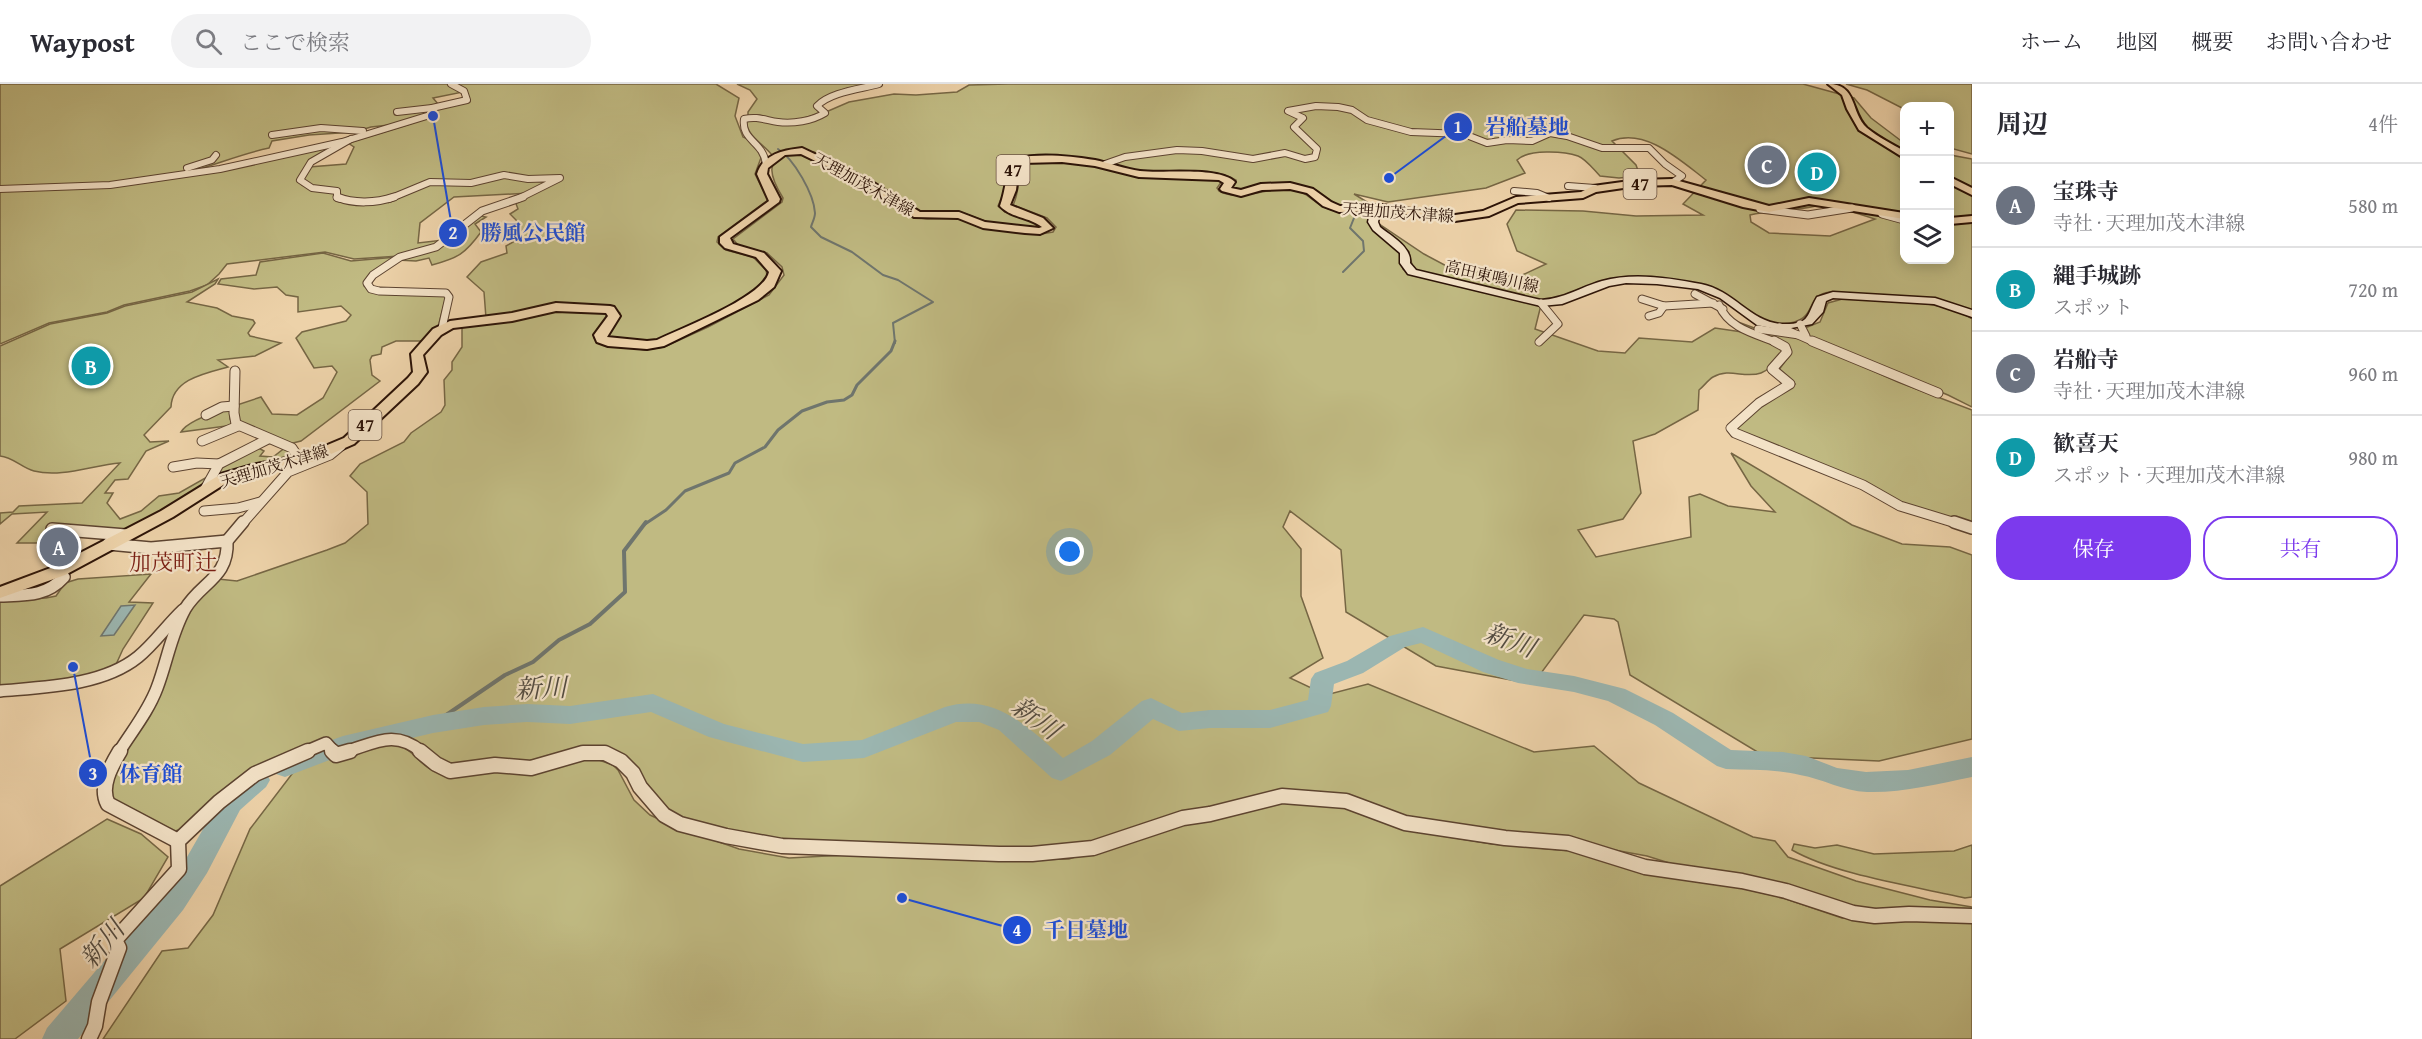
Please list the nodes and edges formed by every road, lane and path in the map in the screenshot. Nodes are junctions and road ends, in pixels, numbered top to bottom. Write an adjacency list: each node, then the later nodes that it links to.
1 (452, 84): 4 (street)
2 (879, 84): 13 (street)
3 (1832, 84): 11 (main road)
4 (432, 108): 5 (street); 7 (street)
5 (397, 112)
6 (344, 131): 7 (street); 8 (street); 9 (street)
7 (378, 131): 10 (street)
8 (272, 135)
9 (333, 135)
10 (351, 139): 15 (street); 39 (street)
11 (1900, 152)
12 (216, 155): 15 (street)
13 (766, 164): 14 (main road, 天理加茂木津線 / 47); 39 (main road)
14 (1105, 164): 16 (street); 25 (main road, 天理加茂木津線 / 47)
15 (177, 174): 20 (street)
16 (1674, 182): 19 (main road, 天理加茂木津線 / 47); 24 (main road, 天理加茂木津線 / 47)
17 (1954, 182): 22 (main road)
18 (1568, 186): 19 (street)
19 (1595, 188): 23 (main road, 天理加茂木津線 / 47)
20 (0, 189)
21 (1514, 191): 23 (street)
22 (1972, 192)
23 (1549, 198): 25 (main road, 天理加茂木津線 / 47)
24 (1754, 207): 26 (main road, 天理加茂木津線 / 47); 27 (street)
25 (1376, 208): 32 (main road, 高田東鳴川線)
26 (1900, 215)
27 (1900, 219)
28 (1972, 219): 29 (main road)
29 (1954, 221)
30 (1695, 294): 33 (street)
31 (1642, 299): 34 (street)
32 (1541, 303): 38 (main road, 高田東鳴川線); 41 (street)
33 (1716, 304): 34 (street); 40 (street); 56 (street)
34 (1664, 306): 36 (street)
35 (1972, 314): 37 (main road)
36 (1649, 316)
37 (1800, 324): 38 (main road, 高田東鳴川線); 40 (street)
38 (1780, 327): 40 (street)
39 (442, 328): 49 (main road, 天理加茂木津線 / 47)
40 (1803, 337): 43 (street)
41 (1539, 342)
42 (236, 371): 44 (street)
43 (1938, 393)
44 (234, 406): 45 (street); 46 (street)
45 (206, 415)
46 (238, 426): 47 (street); 48 (street)
47 (268, 439): 50 (street); 51 (street)
48 (202, 441)
49 (348, 441): 50 (main road, 天理加茂木津線 / 47); 54 (street)
50 (300, 460): 53 (main road, 天理加茂木津線 / 47)
51 (219, 464): 52 (street); 53 (street)
52 (173, 467)
53 (205, 489): 58 (main road, 天理加茂木津線 / 47)
54 (260, 502): 55 (street); 59 (street)
55 (204, 511)
56 (1972, 528)
57 (52, 529): 58 (street)
58 (126, 535): 60 (main road, 天理加茂木津線 / 47)
59 (227, 541): 60 (street); 62 (street)
60 (108, 544): 61 (main road, 天理加茂木津線 / 47)
61 (0, 595)
62 (186, 607): 63 (street); 64 (street)
63 (0, 691)
64 (178, 841): 65 (street); 66 (street)
65 (1972, 916)
66 (89, 1039)

